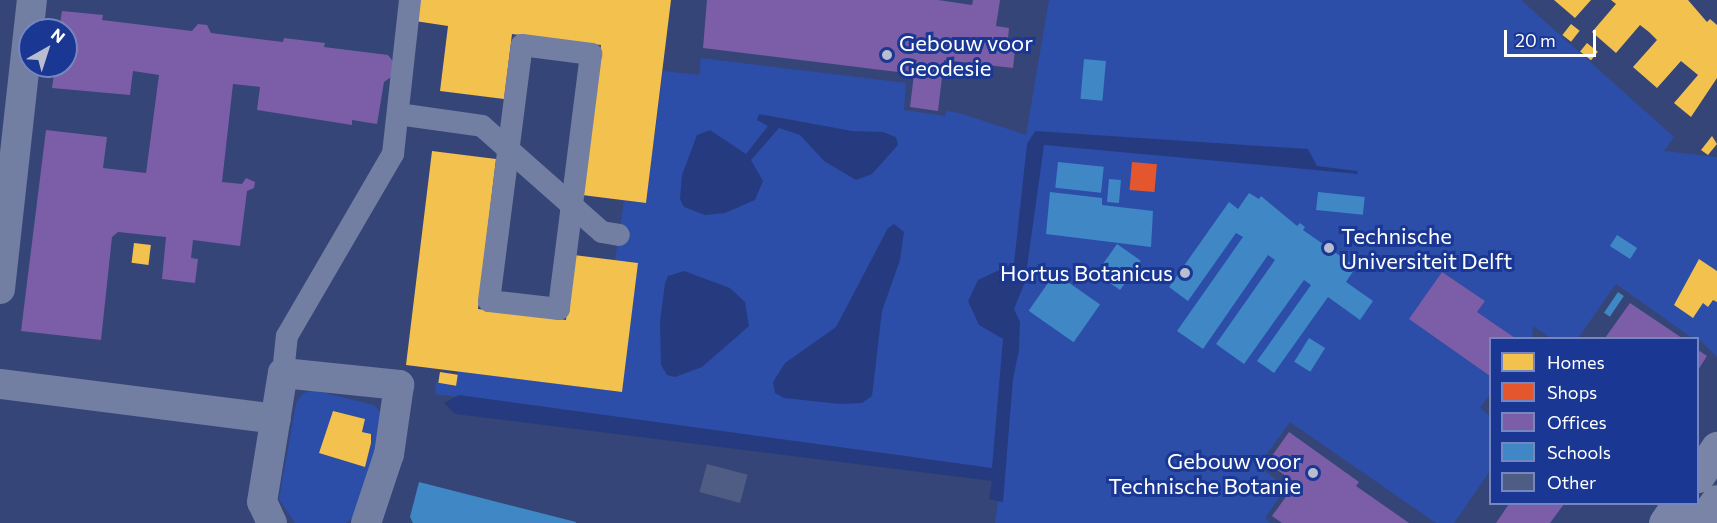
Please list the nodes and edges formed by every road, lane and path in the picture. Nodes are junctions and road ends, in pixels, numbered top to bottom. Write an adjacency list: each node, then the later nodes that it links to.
1 (32, 0): 7 (street)
2 (410, 0): 3 (street)
3 (398, 114): 4 (street); 8 (street)
4 (508, 149): 5 (street); 5 (street); 5 (street)
5 (572, 205): 6 (street)
6 (619, 235)
7 (0, 289)
8 (283, 374): 10 (street); 16 (street)
9 (0, 384): 10 (street)
10 (276, 419): 15 (street)
11 (1717, 448): 12 (main road)
12 (1699, 475)
13 (1717, 501): 18 (main road)
14 (1677, 505): 17 (main road)
15 (272, 523)
16 (366, 523)
17 (1665, 523)
18 (1701, 523)

